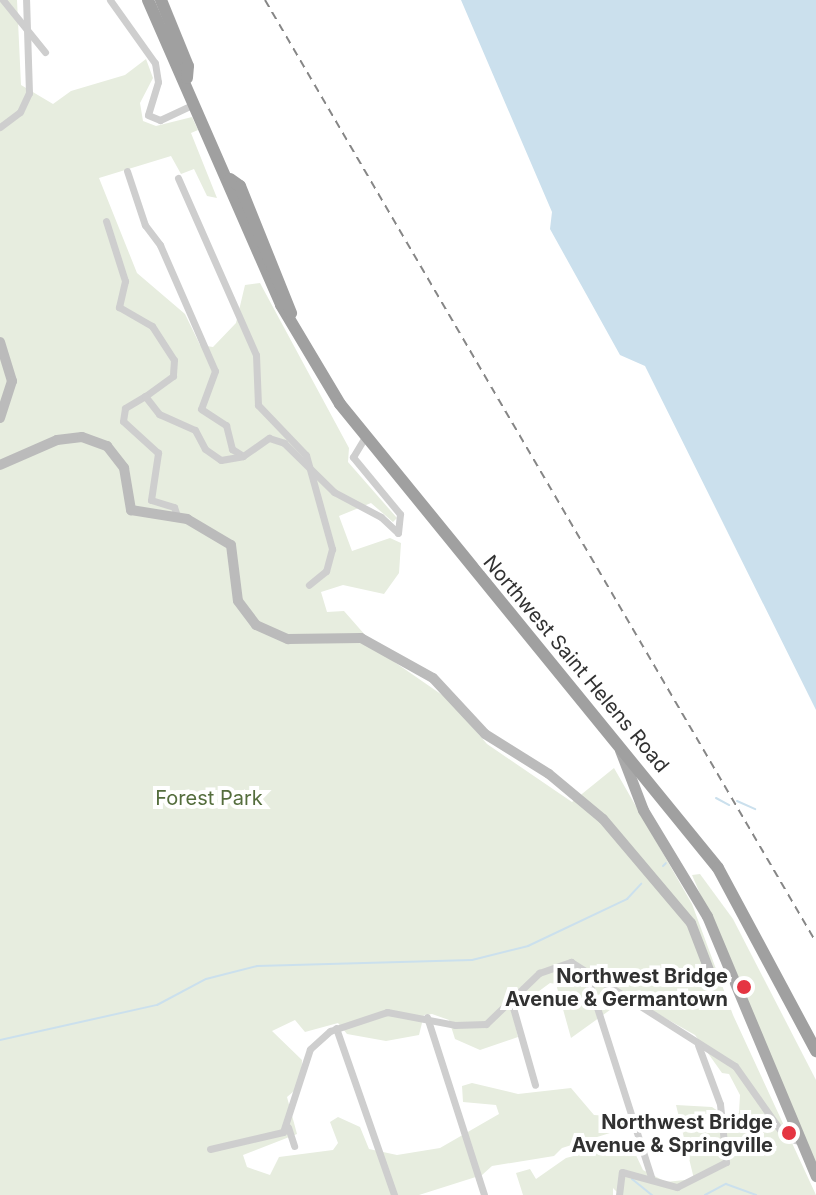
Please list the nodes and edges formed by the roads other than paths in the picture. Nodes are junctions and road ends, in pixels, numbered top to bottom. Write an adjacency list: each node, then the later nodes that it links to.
1 (3, 0): 6 (street)
2 (26, 0): 6 (street)
3 (110, 0): 9 (street)
4 (148, 0): 8 (highway, Northwest Saint Helens Road)
5 (161, 0): 8 (highway, Northwest Saint Helens Road)
6 (29, 34): 7 (street); 10 (street)
7 (45, 52)
8 (187, 78): 9 (highway, Northwest Saint Helens Road)
9 (197, 103): 17 (highway, Northwest Saint Helens Road)
10 (0, 127)
11 (127, 171): 18 (street)
12 (178, 178): 20 (street)
13 (106, 221): 15 (street)
14 (0, 342): 16 (main road)
15 (145, 396): 18 (street); 21 (street)
16 (0, 418)
17 (364, 439): 20 (street); 23 (highway, Northwest Saint Helens Road)
18 (243, 456): 20 (street)
19 (0, 465): 21 (main road)
20 (311, 471): 22 (street)
21 (177, 516): 27 (main road)
22 (309, 585)
23 (619, 745): 24 (highway, Northwest Saint Helens Road); 25 (main road)
24 (669, 808): 25 (main road); 32 (highway, Northwest Saint Helens Road)
25 (658, 834): 27 (main road)
26 (586, 973): 28 (street); 31 (street); 39 (street)
27 (732, 976): 35 (main road)
28 (512, 1004): 29 (street); 33 (street)
29 (427, 1017): 30 (street); 41 (street)
30 (336, 1028): 34 (street); 40 (street)
31 (698, 1045): 35 (street); 39 (street)
32 (816, 1051)
33 (535, 1085)
34 (288, 1127): 36 (street); 37 (street)
35 (801, 1142): 38 (main road)
36 (294, 1146)
37 (210, 1149)
38 (816, 1176)
39 (652, 1180): 42 (street)
40 (394, 1195)
41 (484, 1195)
42 (619, 1195)

